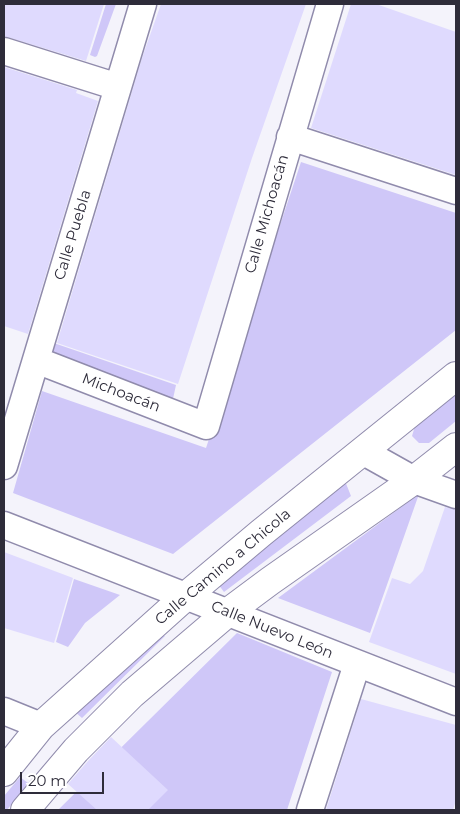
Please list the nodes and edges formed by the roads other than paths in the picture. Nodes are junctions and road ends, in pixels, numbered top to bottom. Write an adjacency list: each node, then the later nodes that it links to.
1 (143, 4): 4 (street, Calle Puebla)
2 (330, 4): 5 (street, Calle Michoacán)
3 (4, 51): 4 (street)
4 (118, 87): 7 (street, Calle Puebla)
5 (290, 137): 6 (street); 9 (street, Calle Michoacán)
6 (456, 191)
7 (36, 360): 9 (street, Michoacán); 12 (street, Calle Puebla)
8 (456, 376): 11 (street, Calle Camino a Chicola)
9 (206, 426)
10 (456, 447): 13 (street)
11 (364, 452): 13 (street); 16 (street, Calle Camino a Chicola)
12 (4, 466)
13 (414, 480): 14 (street); 17 (street)
14 (456, 495)
15 (4, 526): 16 (street, Calle Nuevo León)
16 (186, 596): 17 (street, Calle Nuevo León); 21 (street, Calle Camino a Chicola)
17 (227, 613): 18 (street, Calle Nuevo León); 22 (street)
18 (357, 664): 19 (street, Calle Nuevo León); 25 (street)
19 (456, 702)
20 (4, 712): 21 (street)
21 (41, 726): 22 (street); 23 (street, Calle Camino a Chicola)
22 (76, 750): 24 (street)
23 (4, 772)
24 (25, 810)
25 (310, 810)

